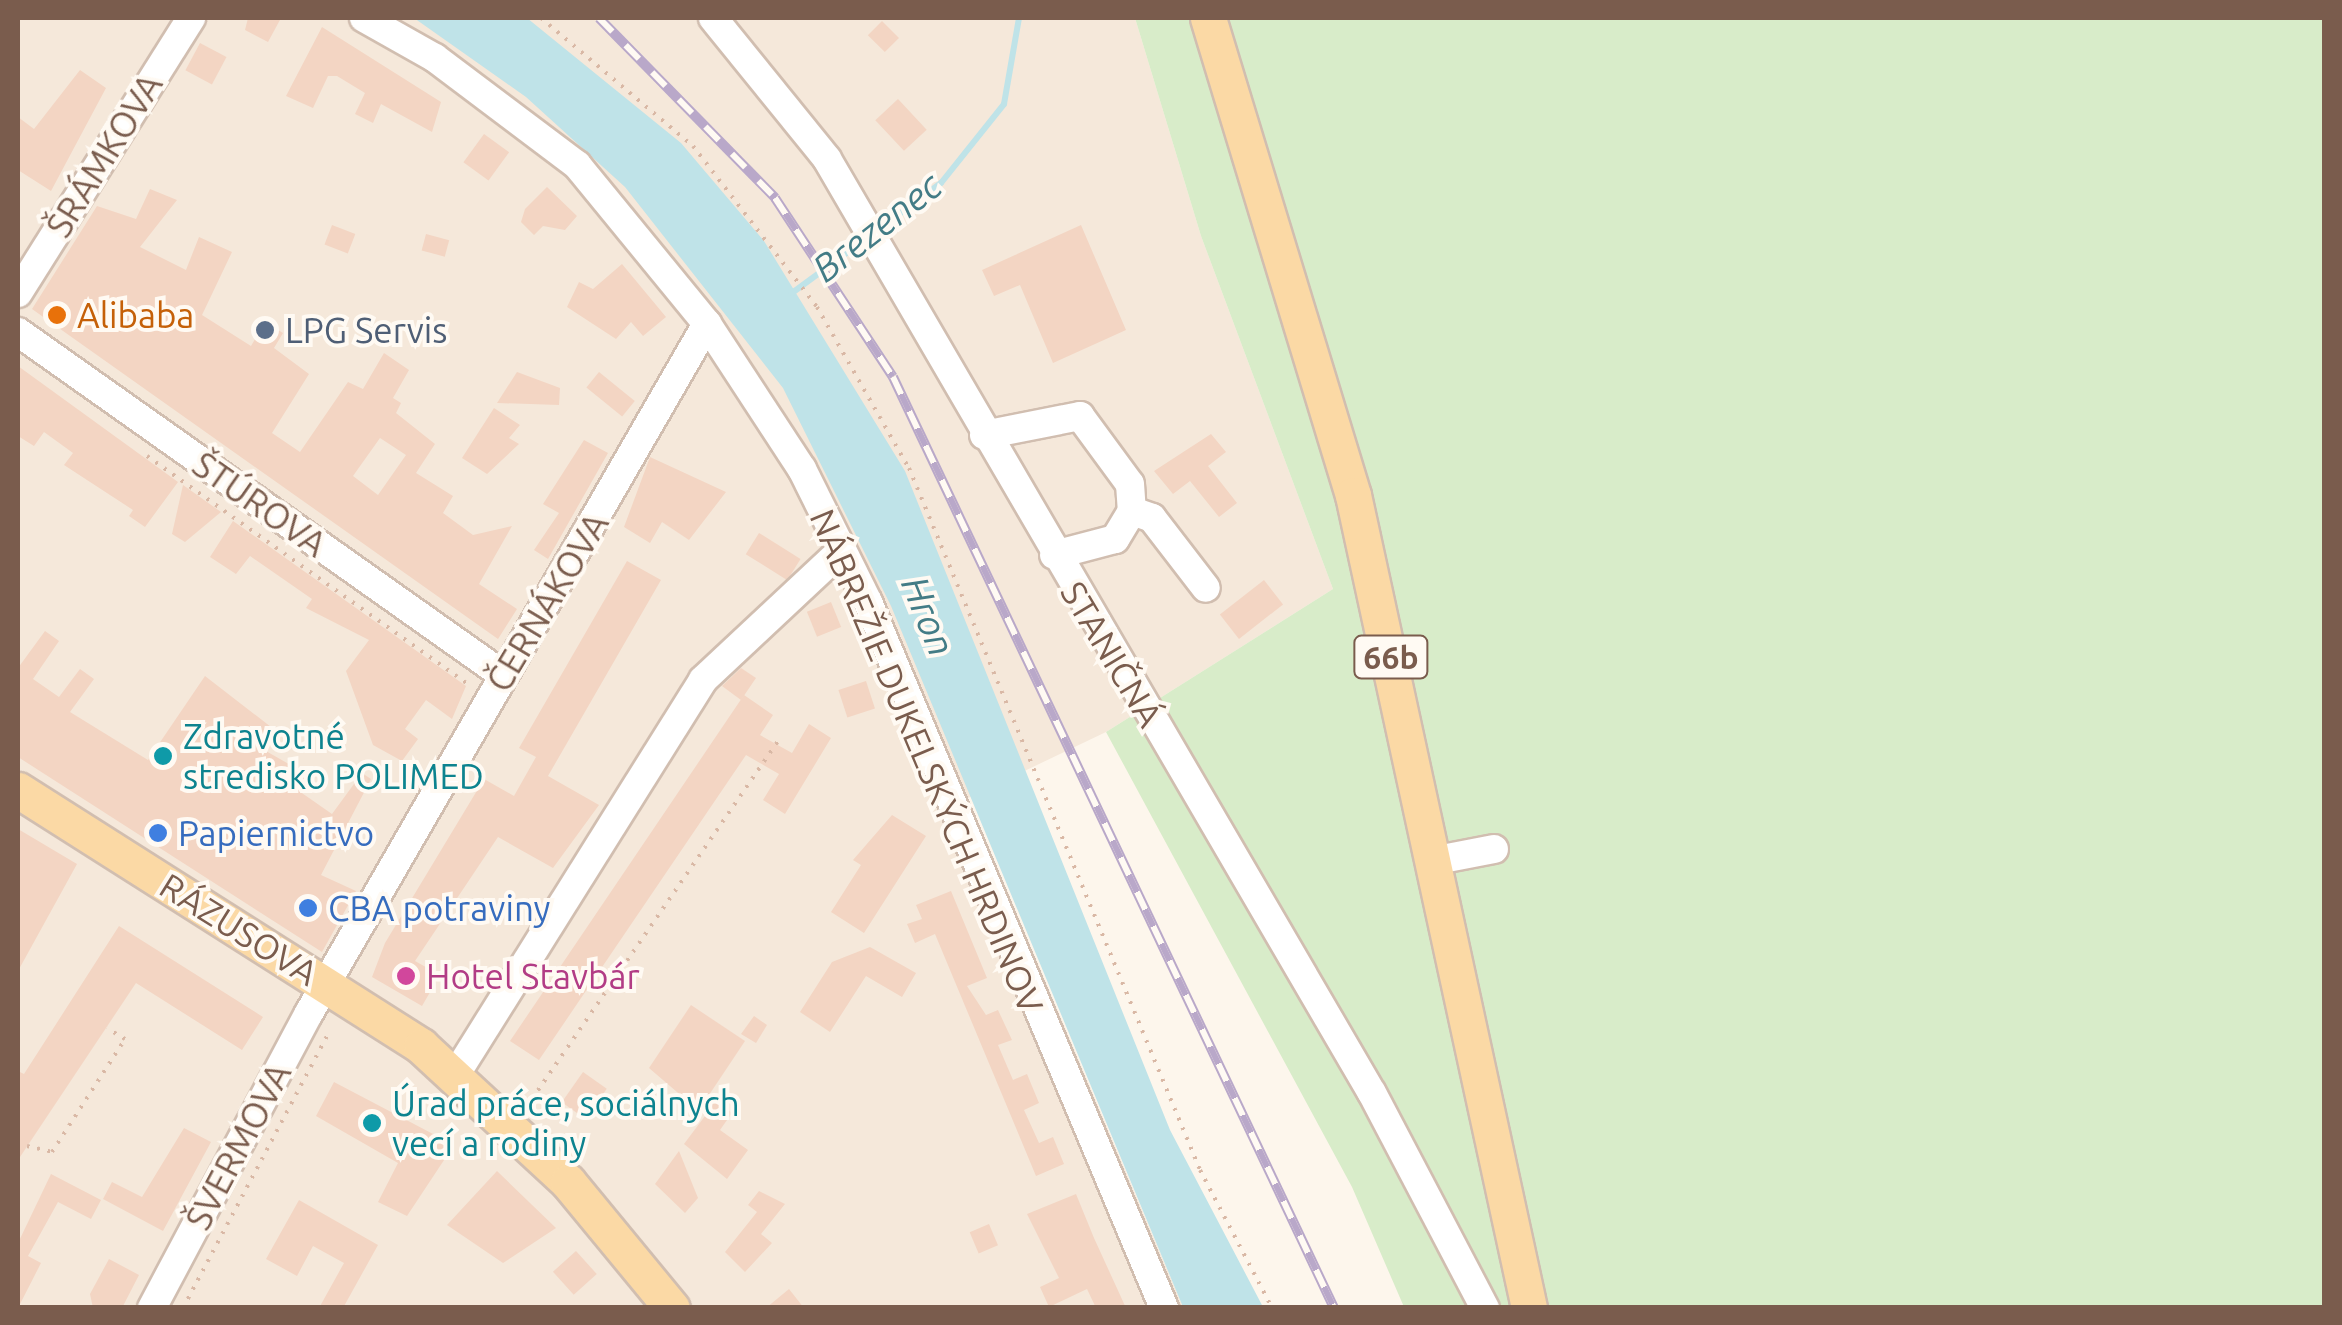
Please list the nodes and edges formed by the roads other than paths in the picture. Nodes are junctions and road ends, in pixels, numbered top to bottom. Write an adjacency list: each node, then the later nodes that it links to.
1 (191, 18): 5 (street, ŠRÁMKOVA)
2 (364, 18): 6 (street, NÁBREŽIE DUKELSKÝCH HRDINOV)
3 (713, 18): 8 (street, STANIČNÁ)
4 (1208, 18): 16 (main road, 66b)
5 (18, 293)
6 (707, 324): 10 (street, NÁBREŽIE DUKELSKÝCH HRDINOV); 13 (street, ČERNÁKOVA)
7 (18, 332): 13 (street, ŠTÚROVA)
8 (984, 435): 9 (street); 11 (street, STANIČNÁ)
9 (1132, 511): 11 (street); 12 (street)
10 (842, 550): 18 (street); 21 (street, NÁBREŽIE DUKELSKÝCH HRDINOV)
11 (1054, 555): 22 (street, STANIČNÁ)
12 (1206, 588)
13 (503, 675): 17 (street, ČERNÁKOVA)
14 (18, 790): 17 (main road, RÁZUSOVA)
15 (1494, 850): 16 (street)
16 (1437, 860): 23 (main road, 66b)
17 (328, 985): 18 (main road, RÁZUSOVA); 19 (street, ŠVERMOVA)
18 (456, 1074): 20 (main road, RÁZUSOVA)
19 (152, 1308)
20 (672, 1308)
21 (1164, 1308)
22 (1486, 1308)
23 (1529, 1308)

